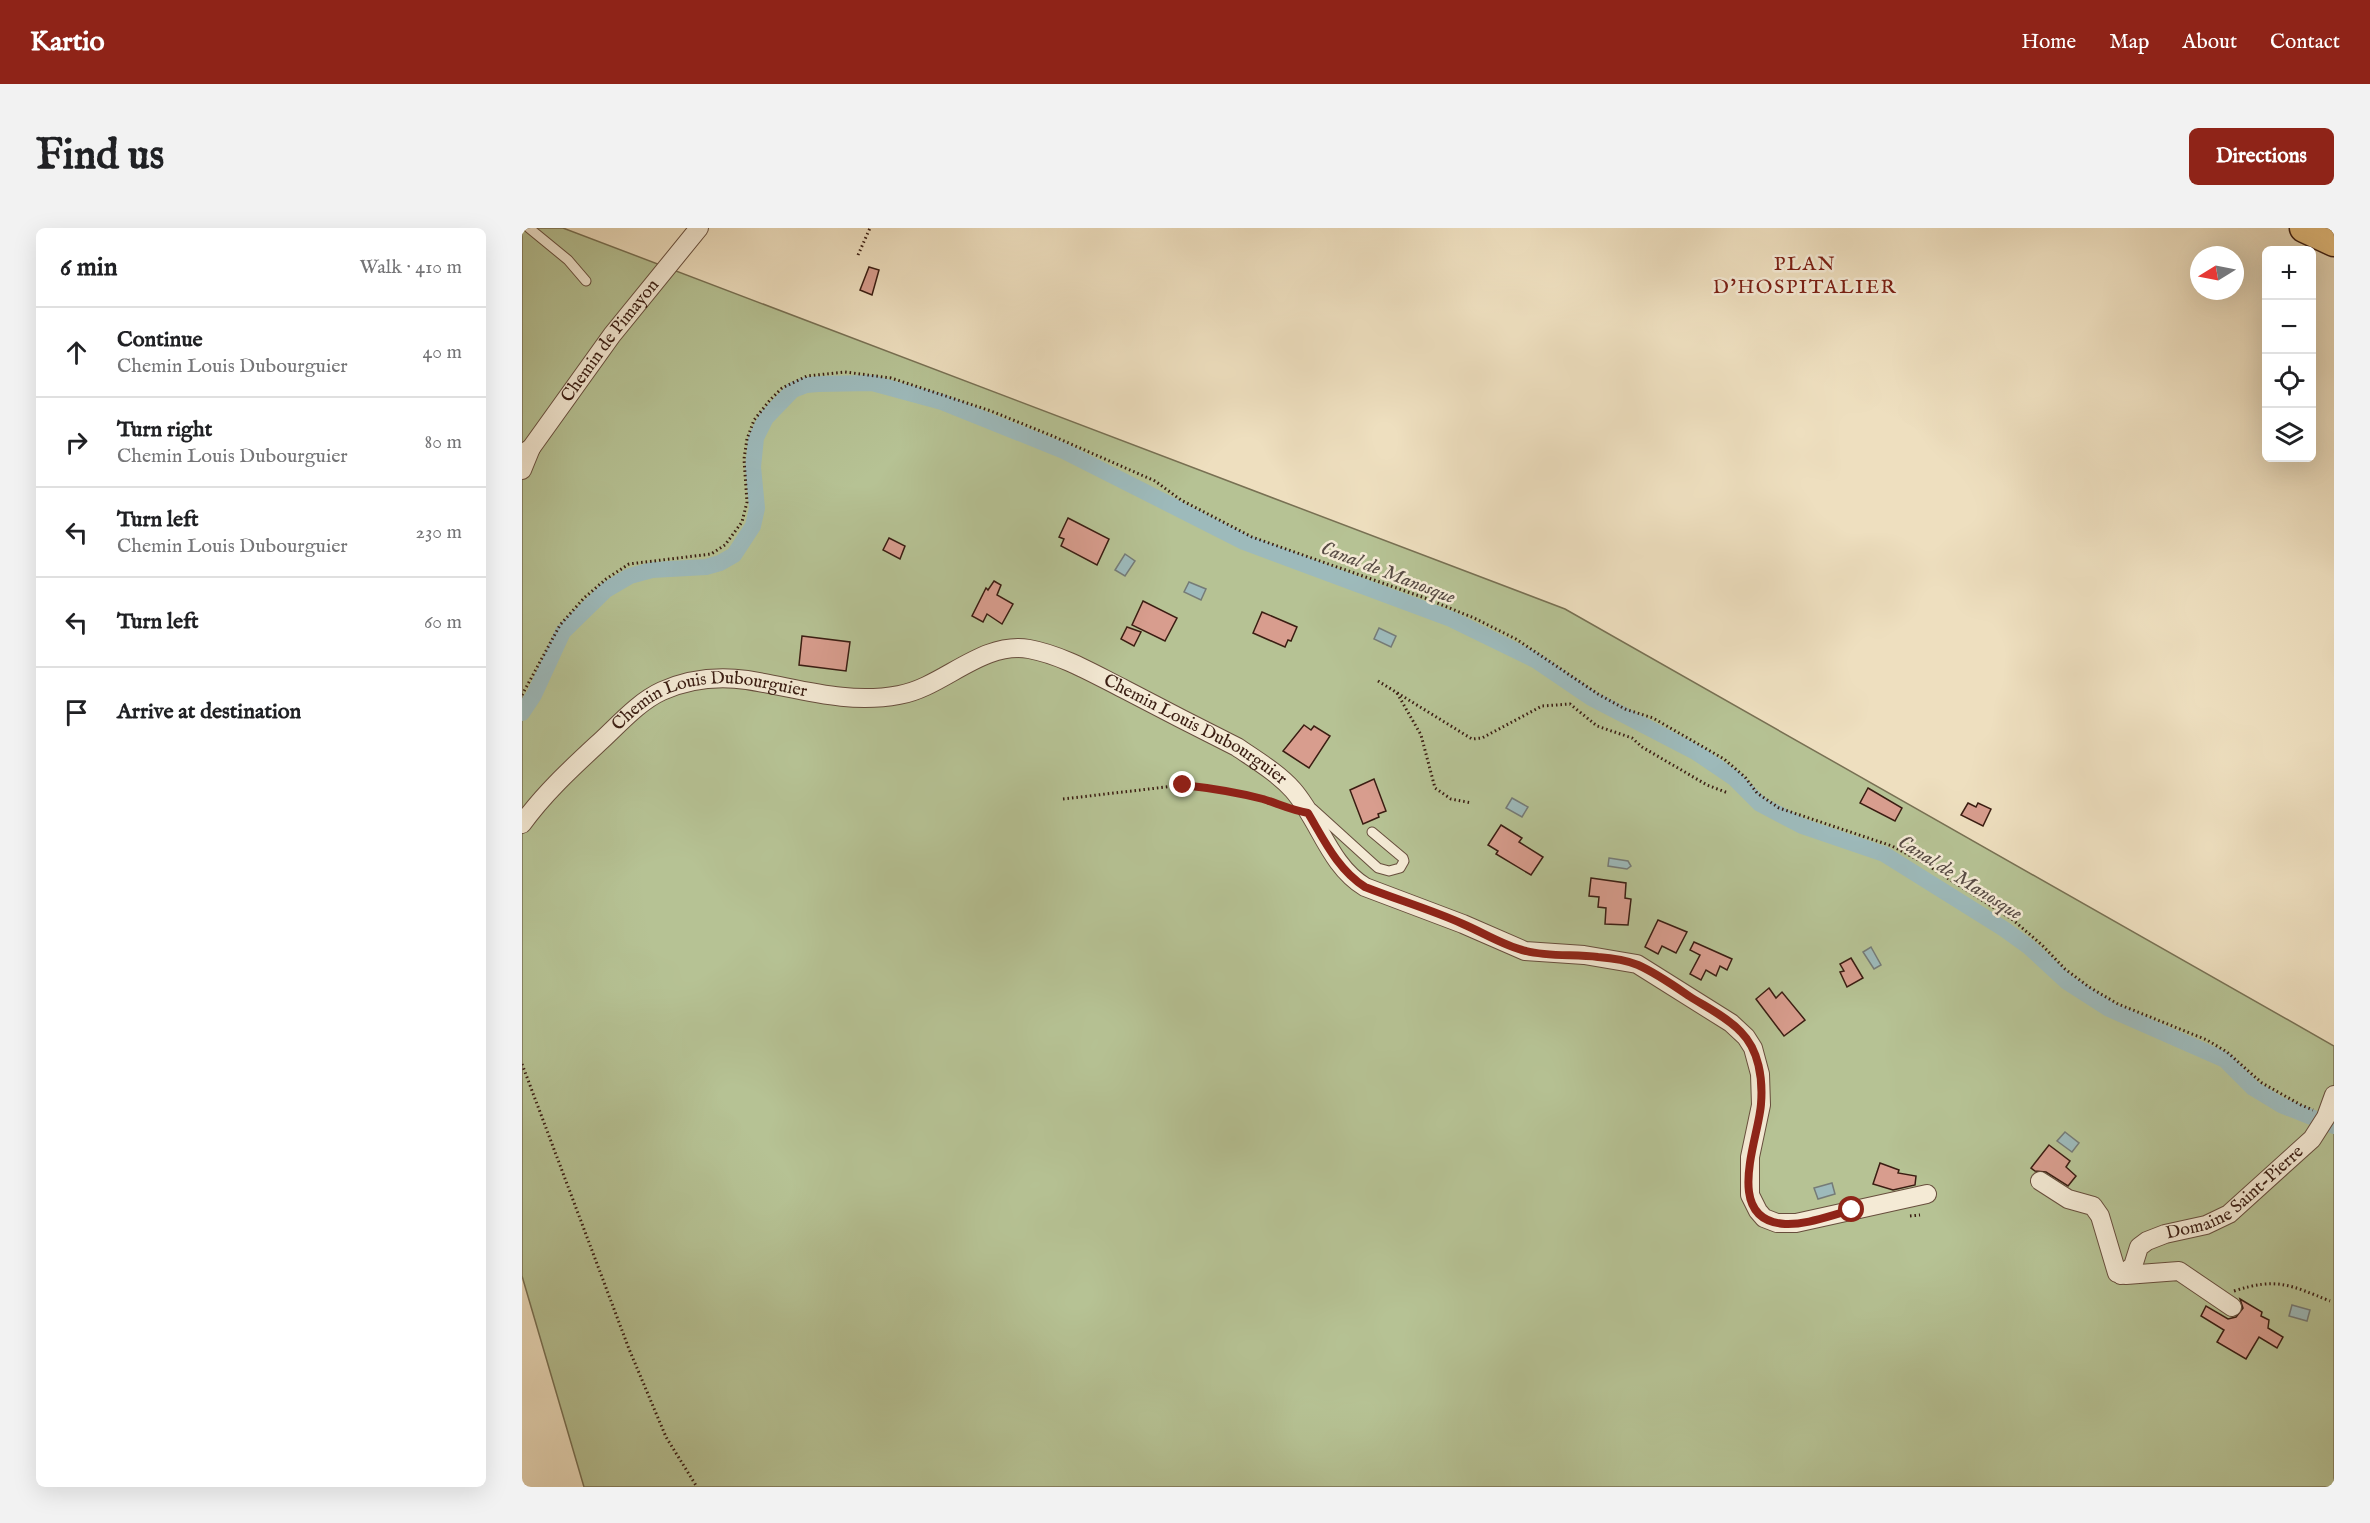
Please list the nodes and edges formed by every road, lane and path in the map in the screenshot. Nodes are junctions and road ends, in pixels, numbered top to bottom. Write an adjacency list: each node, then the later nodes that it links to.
1 (529, 228): 7 (lane)
2 (699, 228): 8 (street, Chemin de Pimayon)
3 (870, 228): 6 (path)
4 (2304, 228): 5 (main road)
5 (2334, 242)
6 (858, 255)
7 (586, 281)
8 (525, 454): 9 (street)
9 (522, 470)
10 (1378, 681): 11 (path)
11 (1396, 692): 13 (path); 15 (path)
12 (522, 695): 21 (path)
13 (1728, 794)
14 (1063, 799): 16 (path)
15 (1472, 803)
16 (1304, 806): 17 (street, Chemin Louis Dubourguier); 18 (lane); 23 (street, Chemin Louis Dubourguier)
17 (522, 824)
18 (1372, 832)
19 (522, 1064): 28 (path)
20 (2334, 1095): 21 (street, Domaine Saint-Pierre)
21 (2324, 1120): 24 (street, Domaine Saint-Pierre)
22 (2040, 1181): 24 (street)
23 (1927, 1194)
24 (2121, 1275): 25 (street)
25 (2209, 1291): 26 (path); 27 (street)
26 (2330, 1301)
27 (2232, 1307)
28 (697, 1487)

